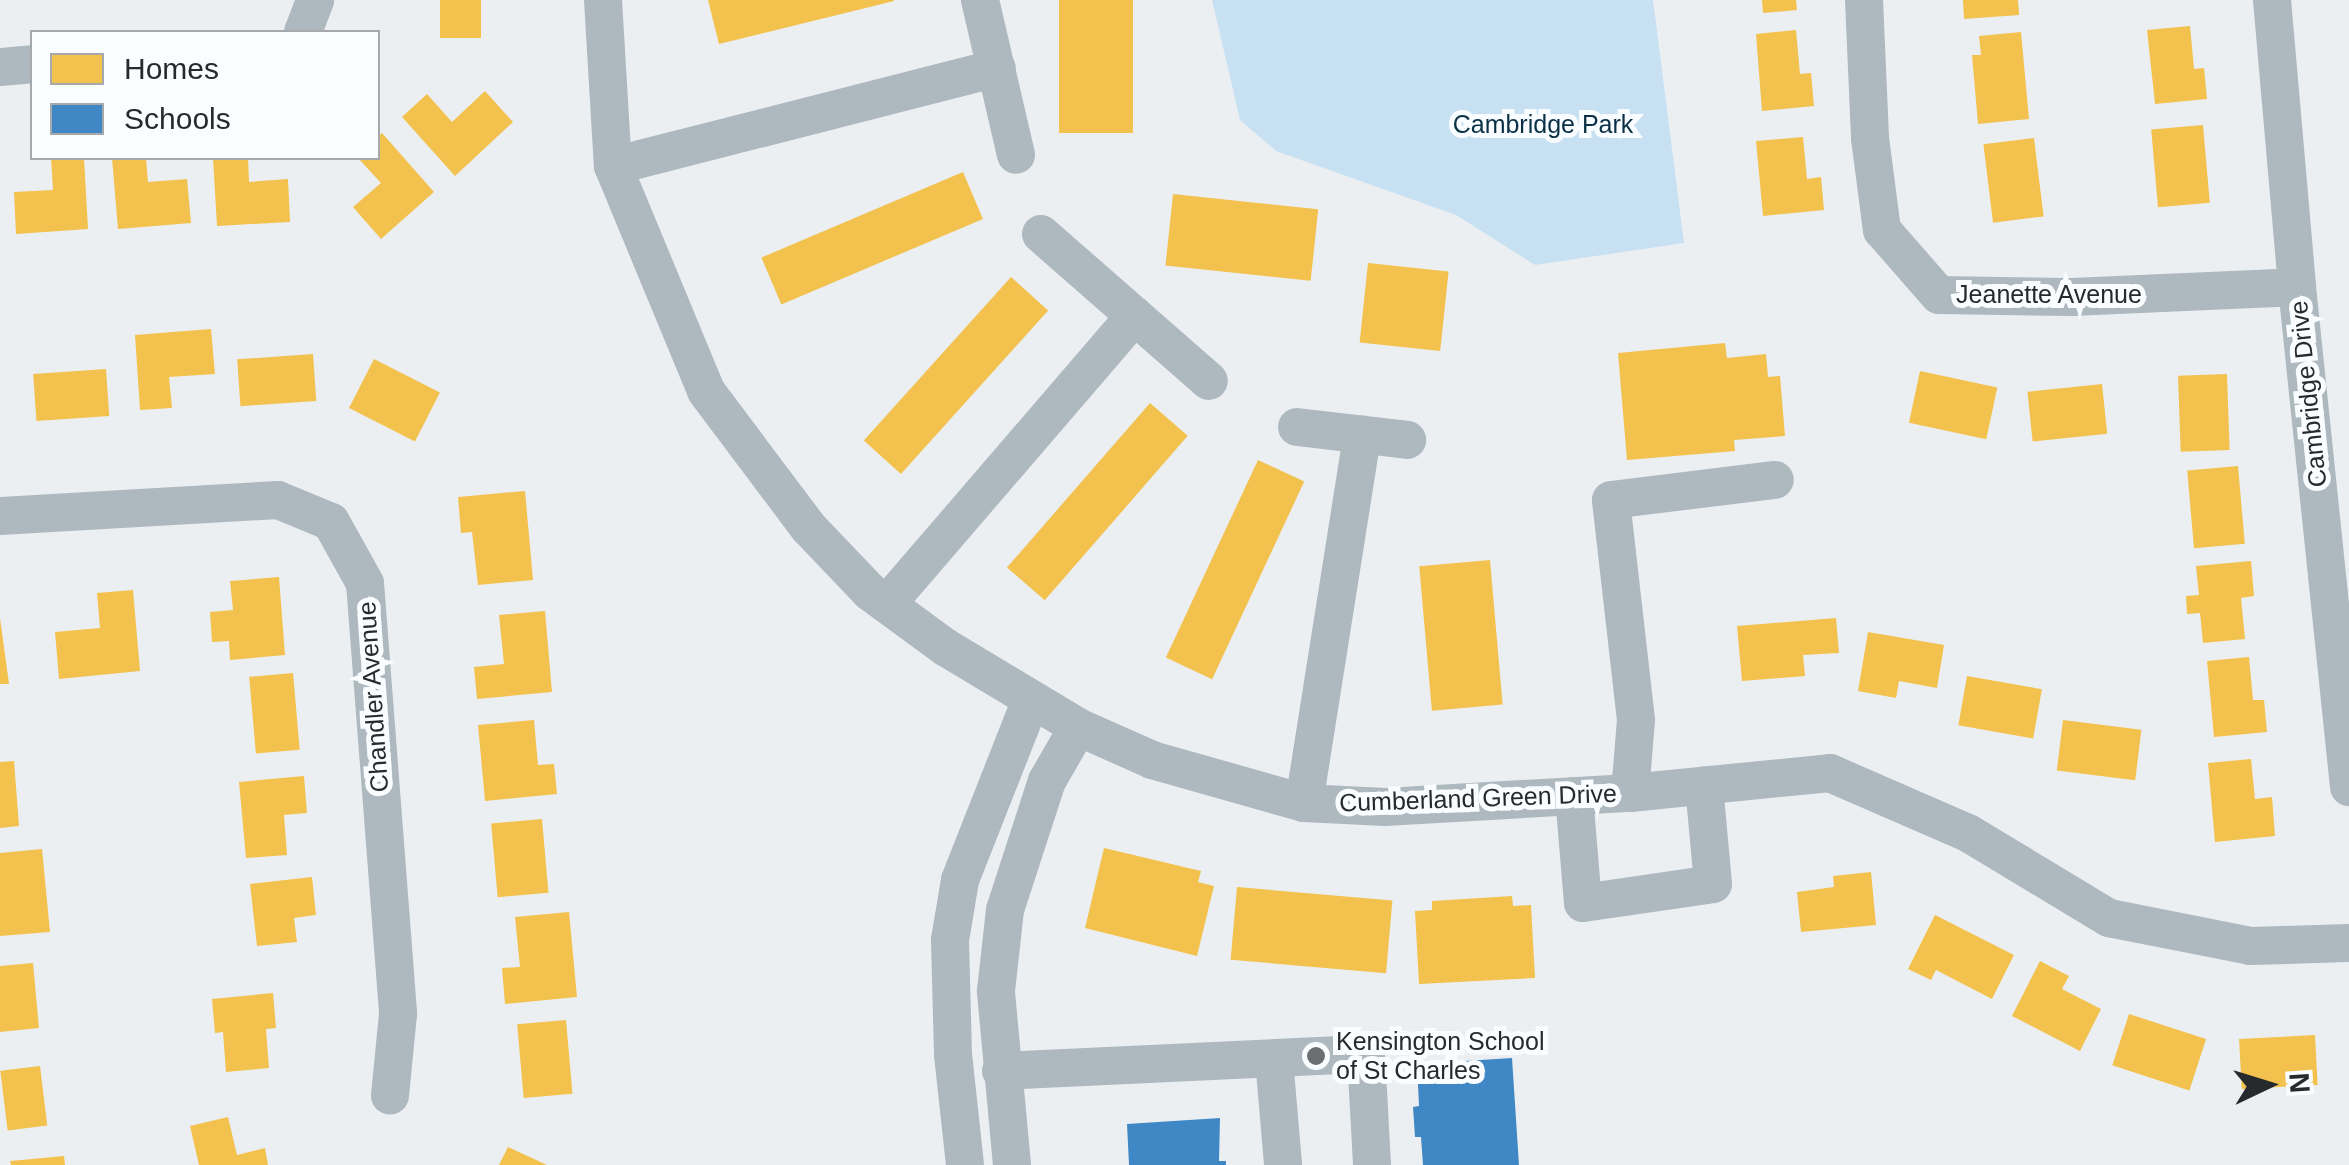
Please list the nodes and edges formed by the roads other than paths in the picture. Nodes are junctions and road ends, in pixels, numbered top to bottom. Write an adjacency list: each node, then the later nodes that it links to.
1 (315, 0): 6 (street)
2 (603, 0): 11 (street, Cumberland Green Drive)
3 (980, 0): 9 (street)
4 (1864, 0): 13 (street, Jeanette Avenue)
5 (2272, 0): 13 (street, Cambridge Drive)
6 (304, 30)
7 (30, 64): 8 (street)
8 (0, 67)
9 (997, 68): 10 (street); 11 (street)
10 (1016, 155)
11 (613, 166): 21 (street, Cumberland Green Drive)
12 (1041, 234): 14 (street)
13 (2297, 287): 25 (street, Cambridge Drive)
14 (1135, 316): 15 (street); 21 (street)
15 (1209, 381)
16 (1297, 427): 17 (street)
17 (1362, 435): 18 (street); 28 (street)
18 (1407, 440)
19 (1775, 480): 26 (street)
20 (0, 516): 32 (street, Chandler Avenue)
21 (886, 604): 22 (street, Cumberland Green Drive)
22 (1032, 700): 23 (street, Cumberland Green Drive); 33 (street)
23 (1078, 727): 28 (street, Cumberland Green Drive); 31 (street)
24 (1704, 786): 26 (street, Cumberland Green Drive); 27 (street); 29 (street, Cumberland Green Drive)
25 (2349, 787)
26 (1630, 792): 27 (street, Cumberland Green Drive)
27 (1574, 796): 28 (street, Cumberland Green Drive)
28 (1304, 803)
29 (2349, 943)
30 (1274, 1060): 31 (street); 35 (street); 36 (street)
31 (1001, 1072): 34 (street)
32 (390, 1096)
33 (965, 1165)
34 (1012, 1165)
35 (1283, 1165)
36 (1372, 1165)

